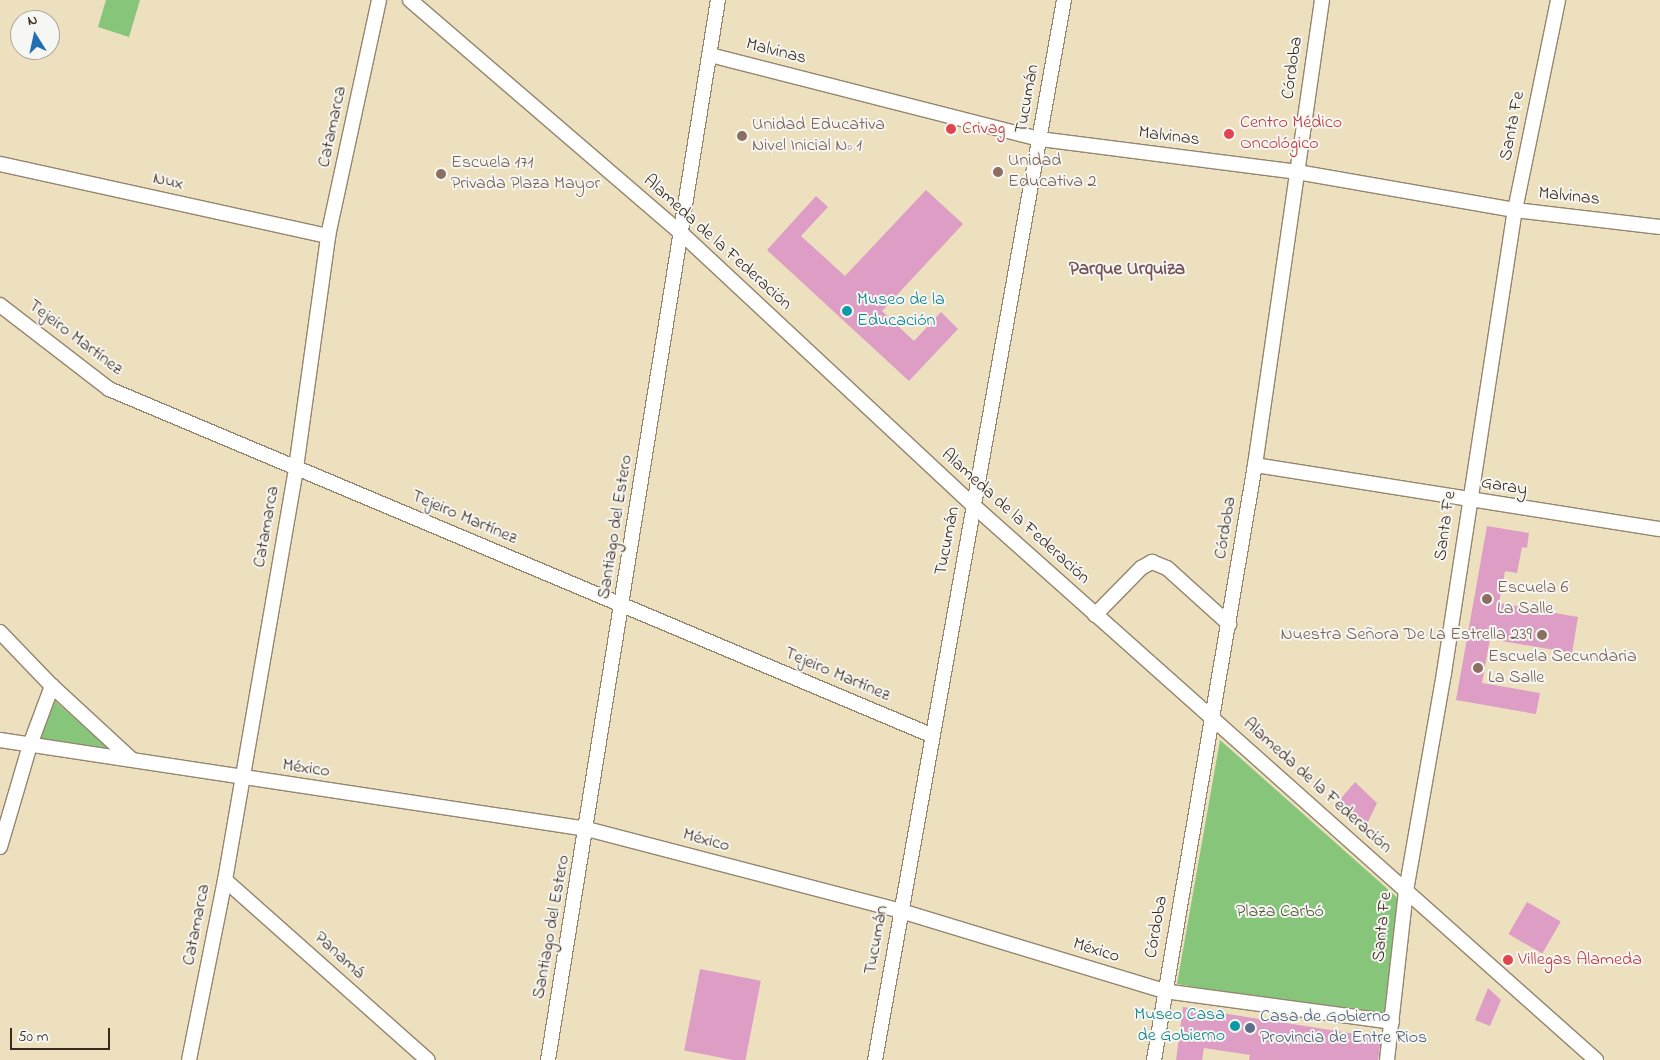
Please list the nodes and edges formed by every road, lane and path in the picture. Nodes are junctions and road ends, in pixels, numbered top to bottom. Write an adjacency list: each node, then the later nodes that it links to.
1 (379, 0): 14 (street, Catamarca)
2 (410, 0): 13 (street, Alameda de la Federación)
3 (718, 0): 7 (street, Santiago del Estero)
4 (1064, 0): 8 (street, Tucumán)
5 (1322, 0): 10 (street, Córdoba)
6 (1558, 0): 11 (street, Santa Fe)
7 (710, 55): 8 (street, Malvinas); 13 (street, Santiago del Estero)
8 (1040, 139): 10 (street, Malvinas); 19 (street, Tucumán)
9 (0, 164): 14 (street, Nux)
10 (1297, 172): 11 (street, Malvinas); 16 (street, Córdoba)
11 (1515, 210): 12 (street, Malvinas); 18 (street, Santa Fe)
12 (1660, 227)
13 (680, 232): 19 (street, Alameda de la Federación); 21 (street, Santiago del Estero)
14 (328, 236): 17 (street, Catamarca)
15 (0, 305): 17 (street, Tejeiro Martínez)
16 (1255, 465): 18 (street, Garay); 23 (street, Córdoba)
17 (296, 468): 21 (street, Tejeiro Martínez); 31 (street, Catamarca)
18 (1468, 500): 20 (street, Garay); 35 (street, Santa Fe)
19 (974, 506): 22 (street, Alameda de la Federación); 27 (street, Tucumán)
20 (1660, 529)
21 (623, 604): 27 (street, Tejeiro Martínez); 32 (street, Santiago del Estero)
22 (1095, 615): 23 (street); 26 (street, Alameda de la Federación)
23 (1229, 624): 26 (street, Córdoba)
24 (0, 632): 25 (street)
25 (52, 686): 29 (street); 30 (street)
26 (1213, 718): 35 (street, Alameda de la Federación); 37 (street, Córdoba)
27 (931, 735): 36 (street, Tucumán)
28 (0, 740): 29 (street, México)
29 (30, 745): 30 (street, México); 33 (street)
30 (131, 759): 31 (street, México)
31 (243, 779): 32 (street, México); 34 (street, Catamarca)
32 (587, 829): 36 (street, México); 41 (street, Santiago del Estero)
33 (0, 847)
34 (225, 880): 39 (street, Catamarca); 40 (street, Panamá)
35 (1406, 891): 38 (street, Santa Fe); 45 (street, Alameda de la Federación)
36 (901, 911): 37 (street, México); 42 (street, Tucumán)
37 (1164, 991): 38 (street, México); 43 (street, Córdoba)
38 (1392, 1022): 44 (street, Santa Fe)
39 (189, 1060)
40 (428, 1060)
41 (548, 1060)
42 (875, 1060)
43 (1154, 1060)
44 (1387, 1060)
45 (1596, 1060)

